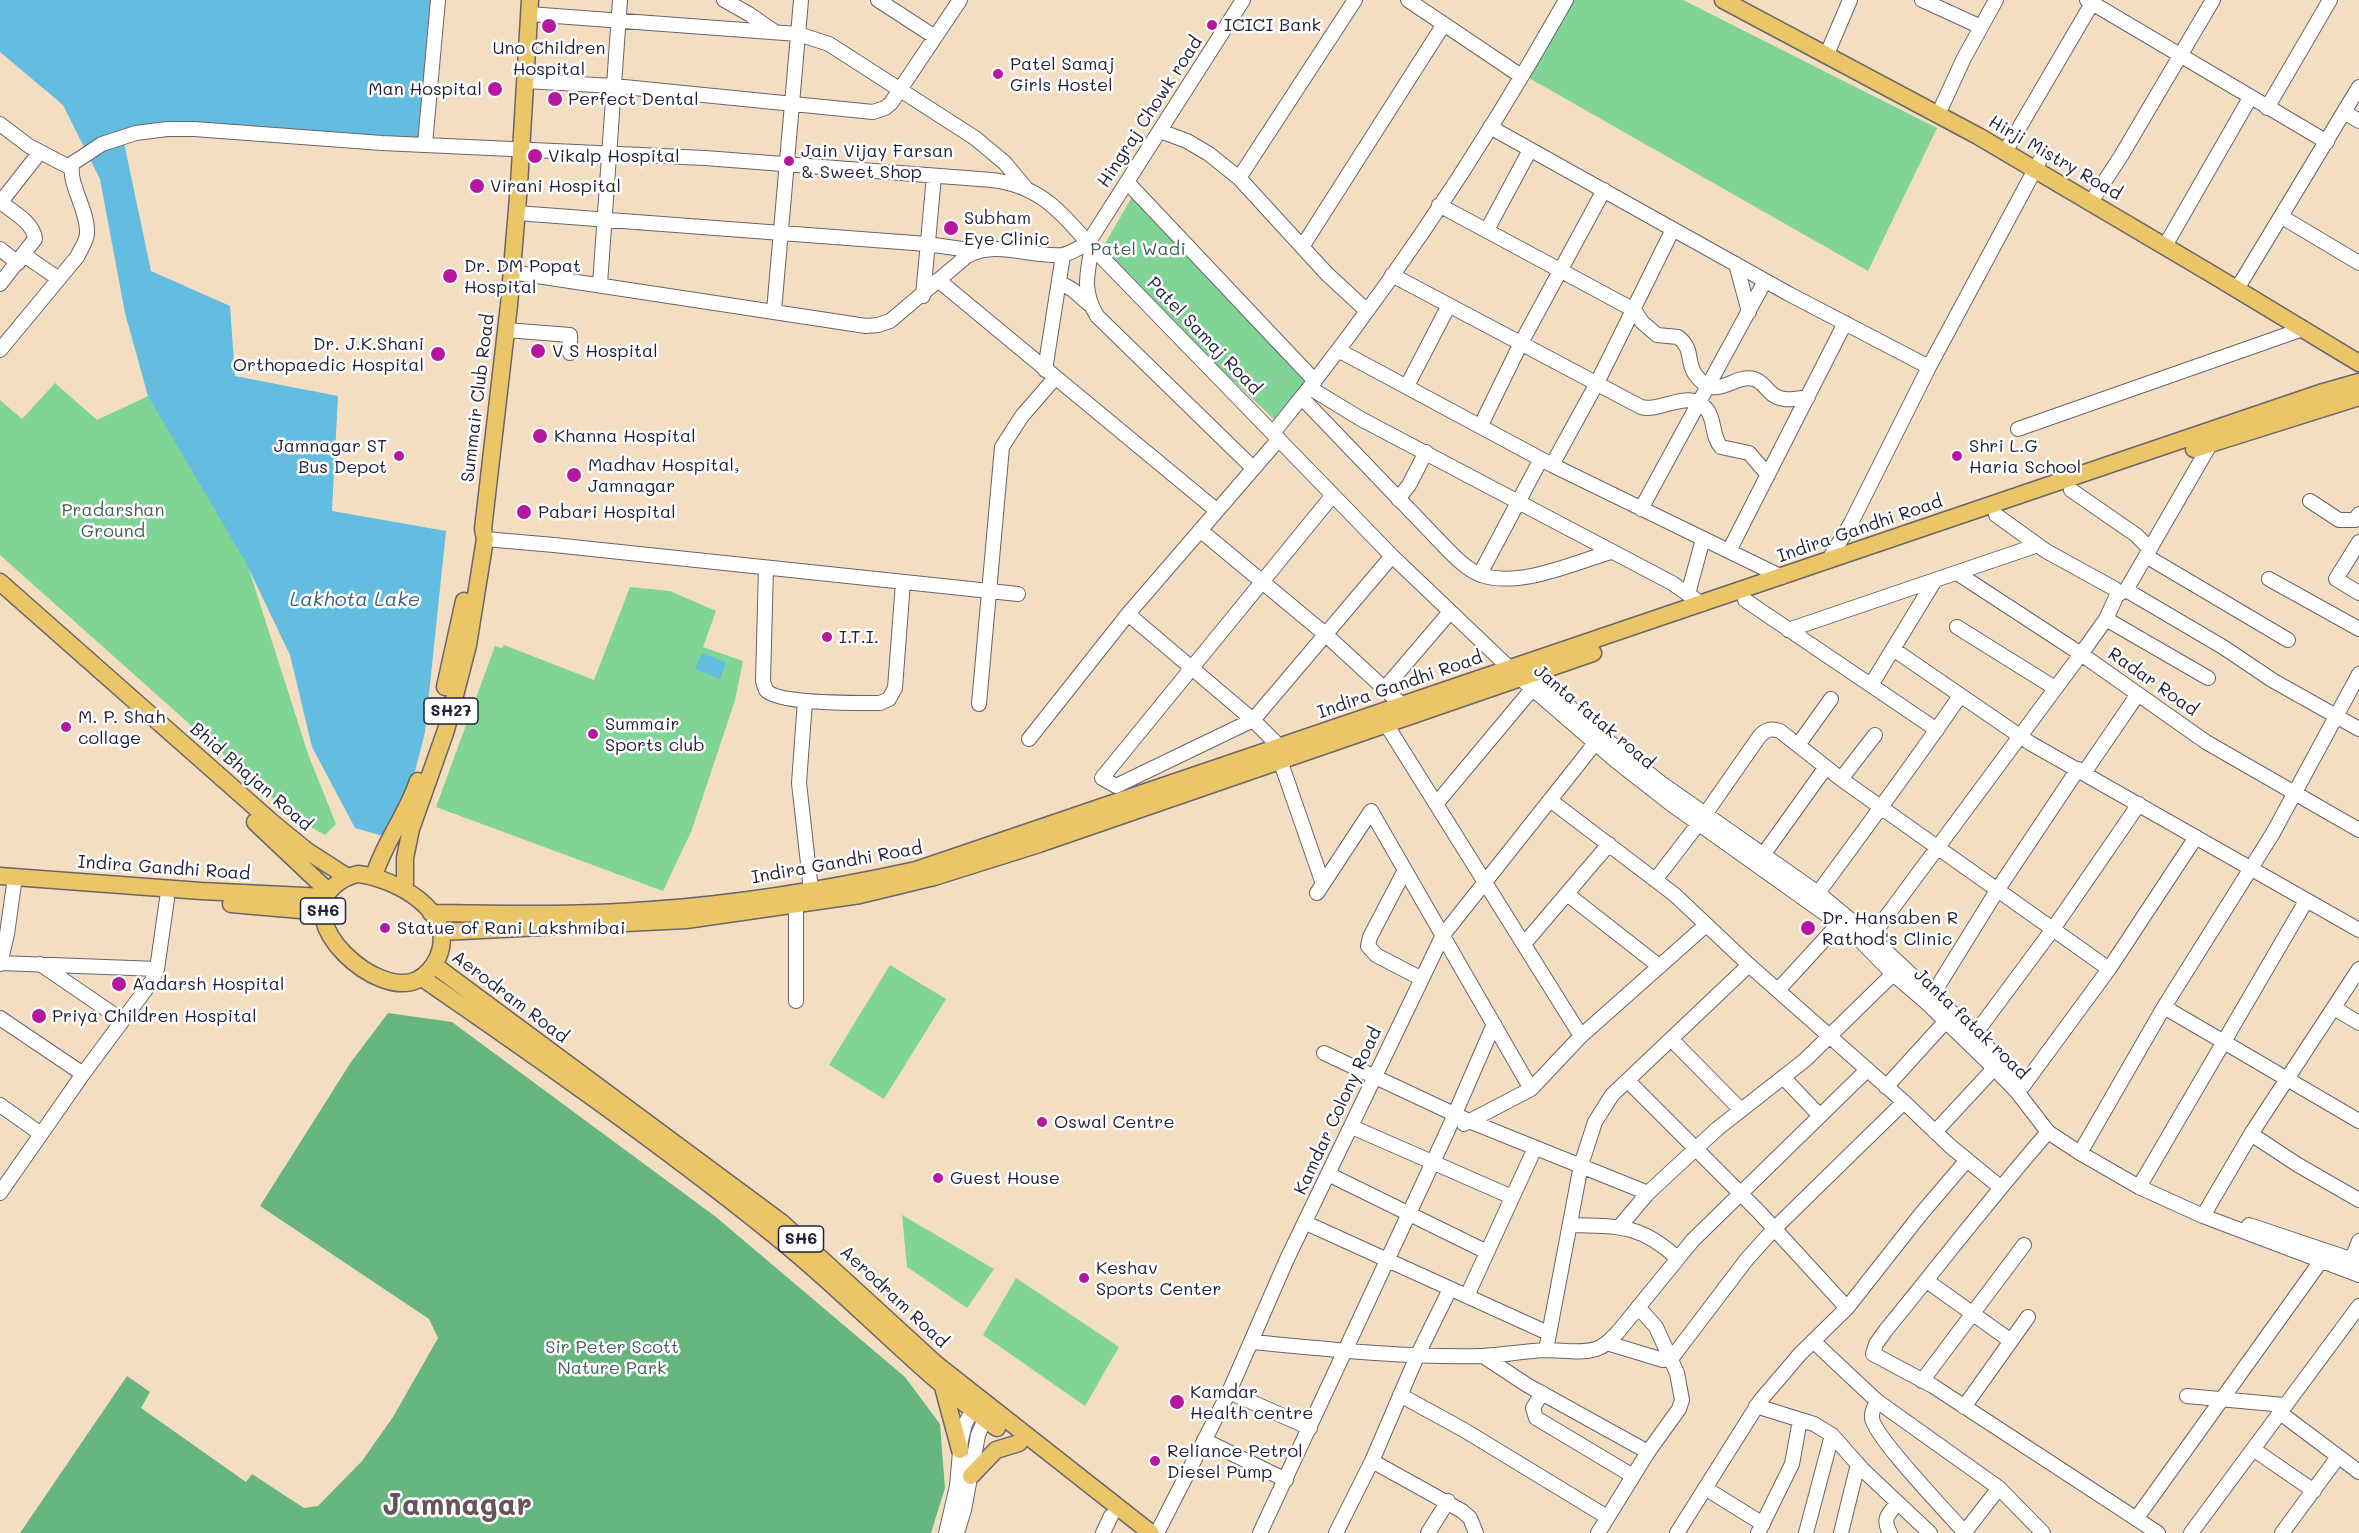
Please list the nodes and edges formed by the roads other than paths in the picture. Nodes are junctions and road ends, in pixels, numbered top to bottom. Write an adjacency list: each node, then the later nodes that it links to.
1 (438, 0): 43 (street)
2 (620, 0): 20 (street)
3 (724, 0): 23 (street)
4 (801, 0): 24 (street)
5 (878, 0): 25 (street)
6 (960, 0): 25 (street)
7 (1243, 0): 41 (street, Hingraj Chowk road)
8 (1355, 0): 53 (street)
9 (1408, 0): 21 (street)
10 (1566, 0): 28 (street)
11 (1723, 0): 26 (main road, Hirji Mistry Road)
12 (1739, 0): 26 (main road, Hirji Mistry Road)
13 (1850, 0): 26 (street)
14 (1922, 0): 22 (street)
15 (1996, 0): 22 (street)
16 (2213, 0): 27 (street)
17 (2330, 0): 36 (street)
18 (2091, 1): 27 (street); 44 (street)
19 (530, 7): 20 (street); 29 (main road, SH27)
20 (619, 21): 23 (street); 30 (street)
21 (1444, 24): 28 (street); 69 (street)
22 (1981, 27): 35 (street)
23 (775, 33): 24 (street)
24 (798, 34): 32 (street); 34 (street)
25 (935, 37): 32 (street)
26 (1828, 50): 35 (main road, Hirji Mistry Road); 44 (main road, Hirji Mistry Road)
27 (2180, 55): 33 (street); 57 (street)
28 (1521, 76): 40 (street)
29 (525, 81): 30 (street); 45 (main road, SH27)
30 (614, 86): 34 (street); 48 (street)
31 (2359, 87): 37 (street)
32 (900, 89): 34 (street); 55 (street)
33 (2250, 98): 36 (street); 66 (street)
34 (792, 103): 50 (street)
35 (1942, 106): 44 (main road, Hirji Mistry Road)
36 (2267, 108): 42 (street)
37 (2344, 112): 38 (street); 42 (street)
38 (2359, 121)
39 (0, 124): 47 (street)
40 (1490, 127): 46 (street); 59 (street)
41 (1160, 131): 53 (street); 54 (street, Hingraj Chowk road)
42 (2327, 142): 61 (street)
43 (425, 144): 45 (street, Patel Samaj Road); 49 (street, Patel Samaj Road)
44 (2007, 148): 51 (main road, Hirji Mistry Road)
45 (521, 149): 48 (street, Patel Samaj Road); 60 (main road, SH27)
46 (1530, 150): 56 (street); 64 (street)
47 (40, 152): 49 (street); 58 (street)
48 (610, 152): 50 (street, Patel Samaj Road); 62 (street)
49 (74, 163): 79 (street)
50 (787, 163): 52 (street, Patel Samaj Road); 65 (street)
51 (2037, 166): 57 (main road, Hirji Mistry Road); 102 (street)
52 (934, 176): 55 (street, Patel Samaj Road); 67 (street)
53 (1239, 178): 69 (street)
54 (1127, 182): 68 (street, Hingraj Chowk road); 108 (street)
55 (1025, 187): 68 (street, Patel Samaj Road)
56 (1604, 190): 63 (street); 76 (street)
57 (2093, 199): 66 (main road, Hirji Mistry Road); 85 (main road, Hirji Mistry Road)
58 (0, 202): 73 (street)
59 (1439, 206): 64 (street); 78 (street)
60 (517, 213): 62 (street); 77 (main road, SH27)
61 (2282, 217): 74 (street); 85 (street)
62 (605, 219): 65 (street); 84 (street)
63 (1673, 229): 75 (street); 90 (street)
64 (1487, 230): 76 (street)
65 (781, 232): 67 (street); 91 (street)
66 (2169, 239): 85 (main road, Hirji Mistry Road)
67 (927, 244): 71 (street); 86 (street)
68 (1090, 245): 72 (street); 87 (street); 114 (street, Patel Samaj Road)
69 (1302, 247): 89 (street)
70 (0, 249): 73 (street)
71 (976, 251): 72 (street); 80 (street)
72 (1063, 255): 82 (street)
73 (21, 259): 79 (street); 83 (street)
74 (2359, 262)
75 (1736, 264): 81 (street); 92 (street)
76 (1560, 269): 90 (street); 96 (street)
77 (511, 272): 84 (street); 95 (main road, Summair Club Road / SH27)
78 (1392, 275): 88 (street); 89 (street)
79 (59, 279): 97 (street)
80 (938, 280): 86 (street); 103 (street)
81 (1765, 281): 92 (street); 93 (street)
82 (1059, 282): 87 (street); 103 (street)
83 (0, 284)
84 (600, 284): 91 (street)
85 (2240, 285): 94 (main road, Hirji Mistry Road); 99 (main road, Hirji Mistry Road)
86 (923, 296): 91 (street)
87 (1089, 304): 118 (street)
88 (1449, 306): 96 (street); 106 (street)
89 (1366, 310): 98 (street)
90 (1634, 310): 105 (street); 107 (street)
91 (774, 311)
92 (1749, 312): 107 (street)
93 (1845, 323): 102 (street); 109 (street)
94 (2303, 329): 101 (main road, Hirji Mistry Road); 113 (street)
95 (506, 330): 100 (street); 130 (main road, Summair Club Road / SH27)
96 (1521, 343): 105 (street); 112 (street)
97 (0, 350)
98 (1338, 350): 106 (street); 108 (street)
99 (2359, 352)
100 (570, 353)
101 (2359, 363)
102 (1929, 367): 138 (street)
103 (1050, 374): 126 (street); 148 (street)
104 (2359, 382): 138 (main road, Indira Gandhi Road)
105 (1597, 383): 111 (street); 117 (street)
106 (1407, 386): 112 (street)
107 (1708, 386): 109 (street); 111 (street)
108 (1309, 389): 114 (street); 116 (street); 122 (street)
109 (1808, 396): 119 (street)
110 (2359, 397): 115 (main road, Indira Gandhi Road)
111 (1698, 404): 119 (street); 125 (street)
112 (1481, 425): 117 (street)
113 (2018, 429)
114 (1276, 436): 118 (street); 121 (street, Patel Samaj Road)
115 (2211, 443): 120 (main road, Indira Gandhi Road); 136 (street, Radar Road)
116 (1426, 452): 122 (street); 124 (street)
117 (1547, 462): 124 (street); 125 (street)
118 (1253, 468): 126 (street)
119 (1768, 475): 135 (street)
120 (2071, 490): 128 (main road, Indira Gandhi Road); 136 (street)
121 (1333, 495): 137 (street, Patel Samaj Road); 147 (street)
122 (1398, 499): 141 (street)
123 (2310, 501): 127 (street)
124 (1517, 503): 134 (street); 141 (street)
125 (1641, 509): 131 (street)
126 (1216, 510): 129 (street)
127 (2359, 514)
128 (1996, 515): 133 (street); 138 (main road, Indira Gandhi Road)
129 (1200, 530): 147 (street); 157 (street)
130 (484, 534): 139 (street); 207 (main road, Summair Club Road / SH27); 211 (main road, Summair Club Road / SH27)
131 (1703, 539): 135 (street); 152 (street)
132 (2359, 542): 150 (street)
133 (2038, 545): 140 (street); 149 (street)
134 (1611, 552): 141 (street); 152 (street)
135 (1730, 552): 143 (street)
136 (2148, 553): 149 (street, Radar Road); 163 (street)
137 (1392, 555): 156 (street, Patel Samaj Road); 162 (street)
138 (1830, 566): 143 (main road, Indira Gandhi Road)
139 (766, 568): 146 (street); 176 (street)
140 (1957, 573): 144 (street); 165 (street)
141 (1480, 574)
142 (2269, 579): 160 (street)
143 (1788, 580): 154 (main road, Indira Gandhi Road); 155 (main road, Indira Gandhi Road)
144 (1935, 580): 161 (street); 164 (street)
145 (0, 582): 206 (main road, Bhid Bhajan Road)
146 (903, 582): 148 (street); 176 (street)
147 (1261, 583): 162 (street); 166 (street)
148 (988, 591): 151 (street); 177 (street)
149 (2122, 592): 158 (street, Radar Road); 179 (street)
150 (2359, 593)
151 (1018, 594)
152 (1688, 594): 155 (street)
153 (0, 595): 217 (main road, Bhid Bhajan Road)
154 (1745, 600): 155 (main road, Indira Gandhi Road); 161 (street)
155 (1707, 608): 167 (main road, Indira Gandhi Road)
156 (1450, 612): 167 (street, Patel Samaj Road); 171 (street)
157 (1128, 614): 166 (street); 186 (street)
158 (2106, 619): 165 (street, Radar Road); 169 (street)
159 (1957, 627): 172 (street)
160 (2359, 629)
161 (1788, 630): 170 (street)
162 (1325, 634): 171 (street); 180 (street)
163 (2288, 640)
164 (1893, 649): 170 (street); 174 (street)
165 (2081, 654): 172 (street); 173 (street, Radar Road)
166 (1192, 668): 180 (street); 180 (street)
167 (1524, 674): 178 (main road, Indira Gandhi Road); 181 (main road, Indira Gandhi Road); 187 (street, Janta fatak road); 195 (street)
168 (2359, 674): 179 (street)
169 (2208, 678)
170 (1871, 685): 183 (street)
171 (1384, 688): 178 (street)
172 (2055, 688): 185 (street)
173 (2138, 694): 191 (street); 193 (street, Radar Road)
174 (1960, 696): 183 (street); 185 (street)
175 (1831, 699): 188 (street)
176 (805, 701): 213 (street)
177 (979, 704)
178 (1402, 705): 189 (main road, Indira Gandhi Road)
179 (2336, 715): 182 (street); 193 (street)
180 (1253, 720): 189 (street)
181 (1386, 724): 189 (main road, Indira Gandhi Road); 195 (street)
182 (2359, 729)
183 (1937, 730): 197 (street)
184 (1875, 735): 192 (street)
185 (2019, 736): 191 (street); 202 (street)
186 (1029, 739)
187 (1598, 739): 194 (street, Kamdar Colony Road); 198 (street, Janta fatak road)
188 (1798, 746): 190 (street); 198 (street)
189 (1280, 754): 205 (street); 213 (main road, Indira Gandhi Road); 219 (main road, Indira Gandhi Road)
190 (1826, 767): 192 (street); 203 (street)
191 (2081, 771): 196 (street); 212 (street)
192 (1842, 779): 197 (street)
193 (2295, 794): 199 (street, Radar Road); 204 (street)
194 (1550, 800): 201 (street); 210 (street, Kamdar Colony Road)
195 (1436, 804): 210 (street)
196 (2139, 804): 200 (street); 223 (street)
197 (1883, 806): 202 (street); 214 (street)
198 (1702, 818): 203 (street); 208 (street); 221 (street, Janta fatak road)
199 (2359, 830)
200 (2196, 837): 204 (street); 235 (street)
201 (1609, 844): 208 (street); 215 (street)
202 (1938, 848): 212 (street); 227 (street)
203 (1763, 855): 214 (street)
204 (2249, 869): 218 (street); 243 (street)
205 (1405, 870): 226 (street); 239 (street)
206 (346, 876): 207 (main road, SH6); 217 (main road, SH6)
207 (374, 876): 211 (main road, SH6)
208 (1656, 879): 222 (street)
209 (7, 882): 216 (main road, Indira Gandhi Road / SH6); 217 (main road, Indira Gandhi Road / SH6); 229 (street)
210 (1484, 882): 226 (street, Kamdar Colony Road); 228 (street)
211 (405, 889): 220 (main road, SH6)
212 (1998, 889): 223 (street); 241 (street)
213 (811, 890): 220 (main road, Indira Gandhi Road)
214 (1818, 893): 221 (street)
215 (1567, 894): 228 (street); 233 (street)
216 (167, 899): 217 (main road, Indira Gandhi Road / SH6); 234 (street)
217 (325, 900): 238 (main road, SH6)
218 (2306, 900): 224 (street); 254 (street)
219 (796, 905): 225 (main road, Indira Gandhi Road); 242 (street)
220 (431, 913): 225 (main road, SH6)
221 (1843, 920): 227 (street, Janta fatak road); 240 (street)
222 (1706, 925): 232 (street); 233 (street)
223 (2053, 929): 235 (street); 250 (street)
224 (2359, 930)
225 (441, 932): 231 (main road)
226 (1443, 935): 239 (street, Kamdar Colony Road); 249 (street)
227 (1868, 941): 237 (street, Janta fatak road); 241 (street)
228 (1524, 944): 251 (street)
229 (0, 963): 230 (street)
230 (40, 964): 234 (street); 246 (street)
231 (434, 965): 238 (main road); 335 (main road, Aerodram Road / SH6)
232 (1749, 965): 240 (street); 253 (street)
233 (1659, 966): 251 (street)
234 (158, 969): 246 (street)
235 (2109, 969): 263 (street)
236 (2359, 969): 244 (street)
237 (1893, 974): 247 (street, Janta fatak road); 252 (street)
238 (422, 978): 325 (main road, Aerodram Road / SH6)
239 (1422, 979): 259 (street, Kamdar Colony Road)
240 (1778, 990): 252 (street)
241 (1933, 994): 250 (street)
242 (796, 1001)
243 (2164, 1007): 254 (street); 279 (street)
244 (2334, 1008): 248 (street); 261 (street)
245 (0, 1018): 258 (street)
246 (123, 1020): 258 (street)
247 (1945, 1022): 256 (street, Janta fatak road); 264 (street)
248 (2359, 1023)
249 (1494, 1024): 265 (street); 269 (street)
250 (1975, 1034): 256 (street)
251 (1581, 1036): 265 (street)
252 (1829, 1036): 257 (street); 260 (street)
253 (1672, 1040): 262 (street); 268 (street)
254 (2225, 1042): 261 (street); 286 (street)
255 (1324, 1053): 259 (street)
256 (1997, 1064): 263 (street); 275 (street); 276 (street, Janta fatak road)
257 (1867, 1070): 264 (street); 270 (street)
258 (83, 1074): 277 (street)
259 (1375, 1077): 269 (street); 273 (street, Kamdar Colony Road)
260 (1783, 1077): 268 (street); 270 (street)
261 (2287, 1080): 272 (street); 278 (street)
262 (1628, 1082): 281 (street); 284 (street)
263 (2023, 1086): 279 (street)
264 (1886, 1087): 266 (street)
265 (1531, 1089): 271 (street)
266 (1904, 1102): 275 (street); 298 (street)
267 (0, 1106): 277 (street)
268 (1741, 1110): 281 (street)
269 (1455, 1113): 271 (street); 274 (street)
270 (1820, 1116): 290 (street)
271 (1469, 1121): 274 (street); 280 (street)
272 (2359, 1121)
273 (1352, 1127): 283 (street); 285 (street, Kamdar Colony Road)
274 (1447, 1132): 283 (street)
275 (1935, 1132): 282 (street)
276 (2049, 1132): 286 (street, Janta fatak road); 287 (street)
277 (41, 1134): 288 (street)
278 (2251, 1134): 292 (street); 293 (street)
279 (2084, 1146): 286 (street)
280 (1535, 1148): 284 (street); 291 (street)
281 (1697, 1149): 289 (street); 290 (street)
282 (1967, 1160): 287 (street); 311 (street)
283 (1433, 1162): 291 (street); 294 (street)
284 (1581, 1165): 289 (street); 296 (street)
285 (1328, 1174): 294 (street); 295 (street, Kamdar Colony Road)
286 (2141, 1183): 293 (street, Janta fatak road)
287 (2000, 1187): 306 (street)
288 (0, 1193)
289 (1648, 1193): 297 (street)
290 (1741, 1193): 298 (street); 302 (street)
291 (1512, 1197): 301 (street)
292 (2359, 1200)
293 (2205, 1213): 304 (street, Janta fatak road); 305 (street)
294 (1409, 1214): 301 (street); 303 (street)
295 (1306, 1223): 303 (street); 317 (street, Kamdar Colony Road)
296 (1571, 1225): 297 (street); 314 (street)
297 (1620, 1226): 302 (street)
298 (1774, 1228): 311 (street); 323 (street)
299 (2359, 1241): 305 (street)
300 (2024, 1245): 312 (street)
301 (1487, 1252): 308 (street)
302 (1677, 1258): 310 (street)
303 (1387, 1260): 307 (street); 320 (street)
304 (2321, 1261): 305 (street, Janta fatak road); 330 (street)
305 (2354, 1267)
306 (1928, 1281): 312 (street); 324 (street)
307 (1450, 1289): 308 (street); 321 (street)
308 (1467, 1296): 314 (street)
309 (2359, 1306): 334 (street)
310 (1638, 1307): 318 (street); 323 (street)
311 (1847, 1308): 315 (street)
312 (1973, 1314): 316 (street); 324 (street)
313 (2028, 1317): 316 (street)
314 (1548, 1333): 319 (street)
315 (1813, 1341): 331 (street); 332 (street)
316 (2011, 1341): 333 (street)
317 (1252, 1342): 320 (street); 326 (street, Kamdar Colony Road)
318 (1607, 1343): 319 (street); 323 (street)
319 (1546, 1350): 322 (street)
320 (1344, 1351): 321 (street); 337 (street)
321 (1418, 1354): 322 (street); 328 (street)
322 (1483, 1356): 327 (street)
323 (1671, 1359): 343 (street)
324 (1922, 1381): 333 (street)
325 (943, 1387): 335 (main road, Aerodram Road / SH6); 342 (main road)
326 (1228, 1392): 337 (street); 339 (street, Kamdar Colony Road)
327 (1542, 1393): 343 (street); 349 (street)
328 (1400, 1395): 345 (street); 357 (street)
329 (2187, 1396): 330 (street)
330 (2222, 1399): 334 (street); 358 (street)
331 (1877, 1401): 352 (street); 376 (street)
332 (1756, 1406): 336 (street); 351 (street)
333 (1964, 1407): 358 (street)
334 (2281, 1408): 341 (street); 344 (street)
335 (981, 1409): 340 (main road, Aerodram Road / SH6); 342 (street); 348 (street); 364 (main road, Aerodram Road / SH6)
336 (1800, 1420): 338 (street); 359 (street)
337 (1310, 1428): 350 (street)
338 (1832, 1435): 346 (street); 372 (street)
339 (1204, 1440): 350 (street); 365 (street, Kamdar Colony Road)
340 (1019, 1443): 348 (main road); 356 (main road, Aerodram Road / SH6)
341 (2253, 1449): 353 (street); 379 (street)
342 (960, 1450): 360 (street)
343 (1648, 1452): 349 (street)
344 (2338, 1457): 347 (street); 353 (street)
345 (1372, 1461): 354 (street); 367 (street)
346 (1858, 1464): 355 (street); 373 (street)
347 (2359, 1472)
348 (972, 1476): 361 (street)
349 (1633, 1476): 357 (street)
350 (1286, 1480): 366 (street)
351 (1705, 1488): 359 (street); 371 (street)
352 (1999, 1488): 376 (street); 377 (street)
353 (2314, 1491): 380 (street)
354 (1448, 1501): 368 (street); 369 (street)
355 (1898, 1503): 374 (street); 375 (street)
356 (1111, 1516): 362 (street); 363 (main road, Aerodram Road / SH6)
357 (1607, 1517): 370 (street)
358 (2136, 1519): 378 (street)
359 (1761, 1529)
360 (946, 1533)
361 (957, 1533)
362 (1103, 1533)
363 (1133, 1533)
364 (1151, 1533)
365 (1157, 1533)
366 (1260, 1533)
367 (1336, 1533)
368 (1428, 1533)
369 (1476, 1533)
370 (1598, 1533)
371 (1677, 1533)
372 (1806, 1533)
373 (1840, 1533)
374 (1890, 1533)
375 (1930, 1533)
376 (1965, 1533)
377 (2043, 1533)
378 (2158, 1533)
379 (2191, 1533)
380 (2282, 1533)

